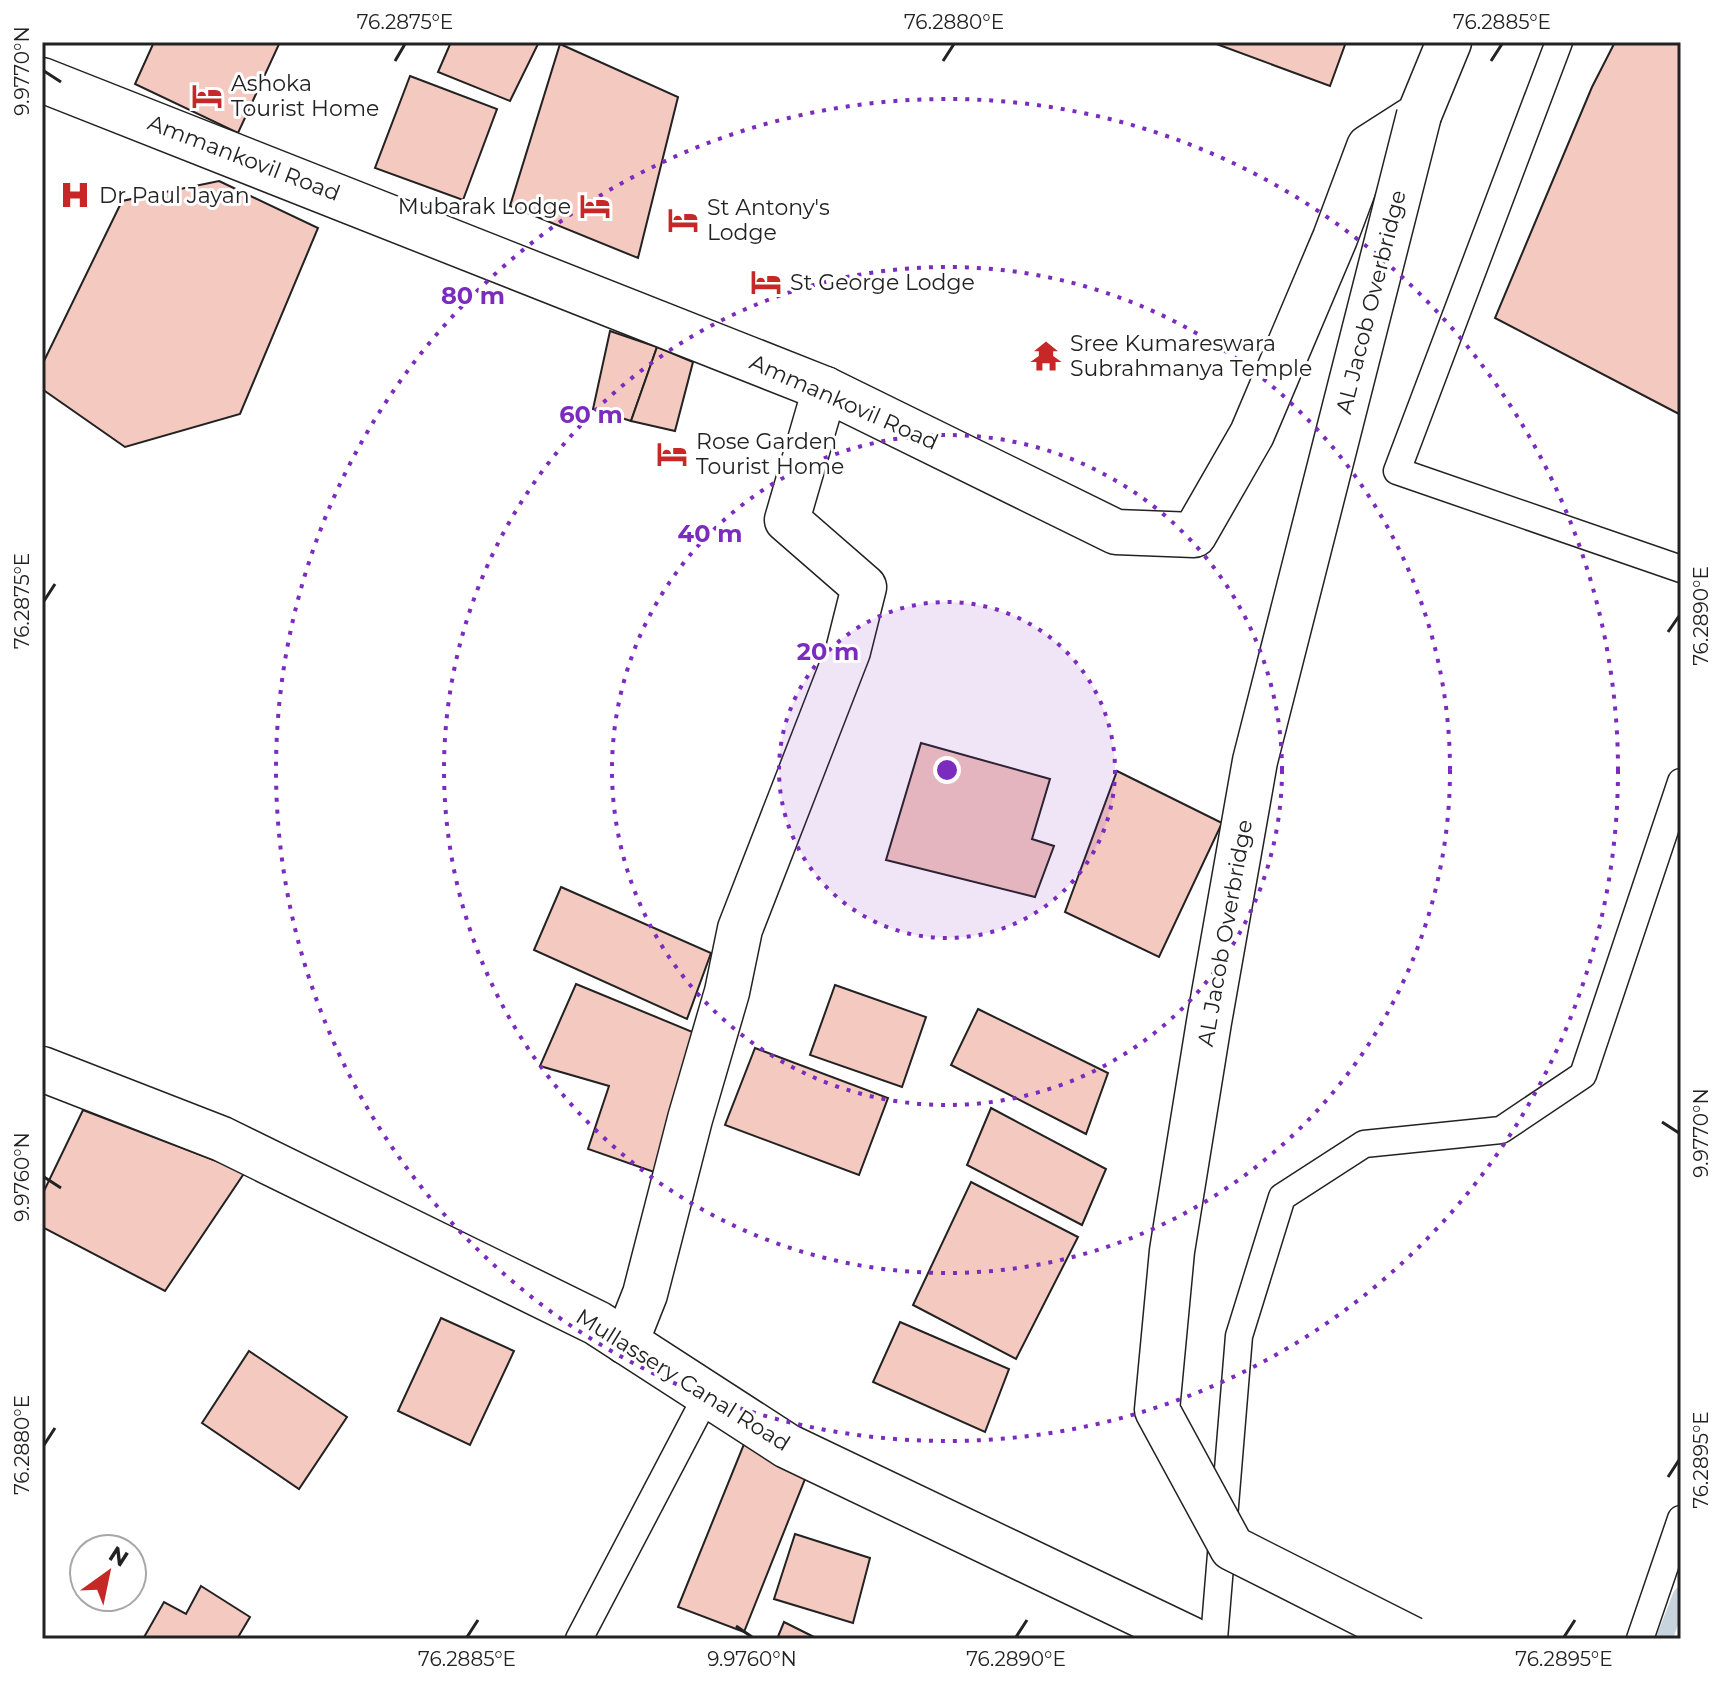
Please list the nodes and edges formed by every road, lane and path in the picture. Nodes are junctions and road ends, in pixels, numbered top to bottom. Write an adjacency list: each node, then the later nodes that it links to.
1 (1449, 42): 4 (street, AL Jacob Overbridge)
2 (1559, 42): 6 (lane)
3 (42, 80): 5 (street, Ammankovil Road)
4 (1419, 115): 5 (street, Ammankovil Road); 15 (street, AL Jacob Overbridge, bridge)
5 (825, 389): 9 (street)
6 (1681, 569)
7 (1681, 782): 14 (lane)
8 (42, 1069): 9 (street, Mullassery Canal Road)
9 (626, 1342): 10 (street, Mullassery Canal Road)
10 (707, 1395): 12 (lane); 13 (street, Mullassery Canal Road)
11 (1681, 1519): 16 (lane)
12 (579, 1639)
13 (1191, 1639)
14 (1214, 1639)
15 (1412, 1639)
16 (1640, 1639)

